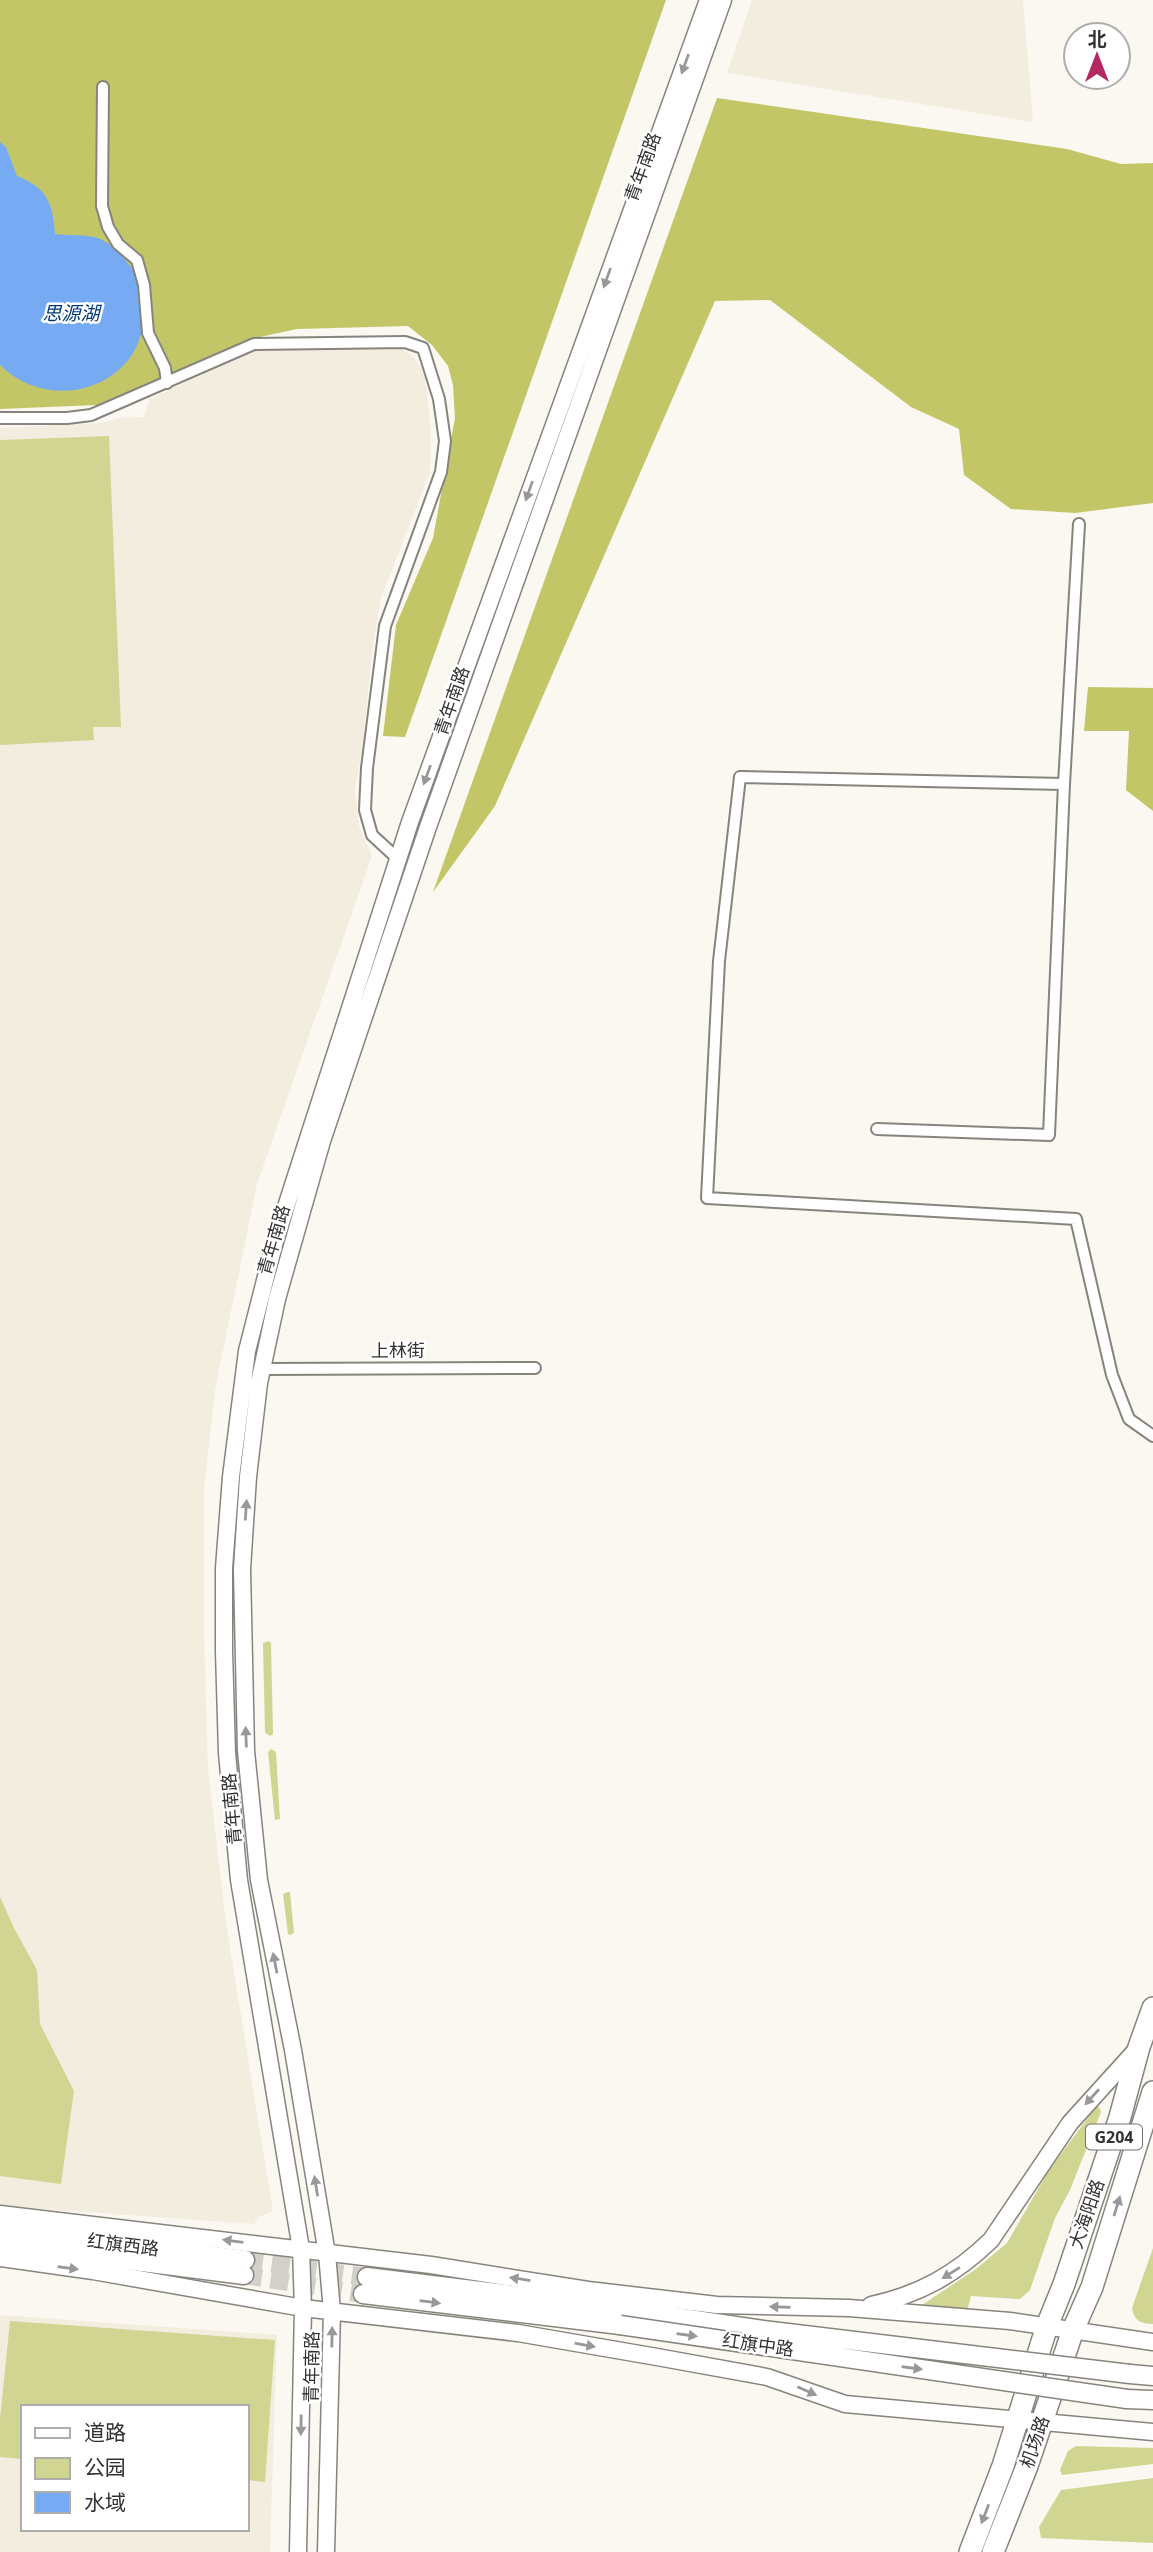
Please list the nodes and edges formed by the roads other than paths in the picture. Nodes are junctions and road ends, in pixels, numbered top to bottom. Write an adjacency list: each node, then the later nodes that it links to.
1 (708, 0): 8 (main road, 青年南路, one-way to 8)
2 (723, 0): 11 (main road, 青年南路)
3 (103, 87): 4 (street)
4 (167, 383): 5 (street); 8 (street)
5 (0, 418)
6 (1079, 524): 7 (street)
7 (1064, 785): 9 (street); 12 (street)
8 (398, 859): 19 (main road, 青年南路)
9 (877, 1129)
10 (535, 1368): 11 (street, 上林街)
11 (261, 1369): 20 (main road, 青年南路, one-way to 11)
12 (1153, 1436)
13 (1153, 2008): 14 (highway, 大海阳路 / G204)
14 (1139, 2047): 25 (main road, one-way to 25); 27 (highway, 大海阳路 / G204)
15 (1153, 2092): 28 (highway, 大海阳路 / G204, one-way to 15)
16 (0, 2214): 19 (main road, one-way to 16)
17 (0, 2229): 18 (main road, 红旗西路)
18 (0, 2244)
19 (301, 2249): 20 (main road); 24 (main road, 青年南路)
20 (327, 2254): 23 (main road, one-way to 20); 26 (main road, 青年南路)
21 (0, 2258): 24 (main road, one-way to 24)
22 (365, 2286): 23 (main road, 红旗中路)
23 (622, 2307): 25 (main road, one-way to 23); 30 (main road, 红旗中路, bridge); 31 (main road, 红旗中路, one-way to 31, bridge)
24 (303, 2308): 26 (main road); 35 (main road, 青年南路, one-way to 35)
25 (849, 2308): 27 (main road)
26 (332, 2311): 32 (main road, one-way to 32); 36 (main road, 青年南路, one-way to 26)
27 (1047, 2326): 28 (main road); 32 (highway, 大海阳路 / G204)
28 (1073, 2330): 29 (main road); 33 (highway, 机场路 / G204)
29 (1145, 2342)
30 (1153, 2375)
31 (1153, 2400)
32 (1019, 2419): 33 (main road); 37 (highway, 机场路 / G204, one-way to 37)
33 (1041, 2423): 34 (main road); 38 (highway, 机场路 / G204)
34 (1153, 2432)
35 (298, 2552)
36 (326, 2552)
37 (970, 2552)
38 (993, 2552)

